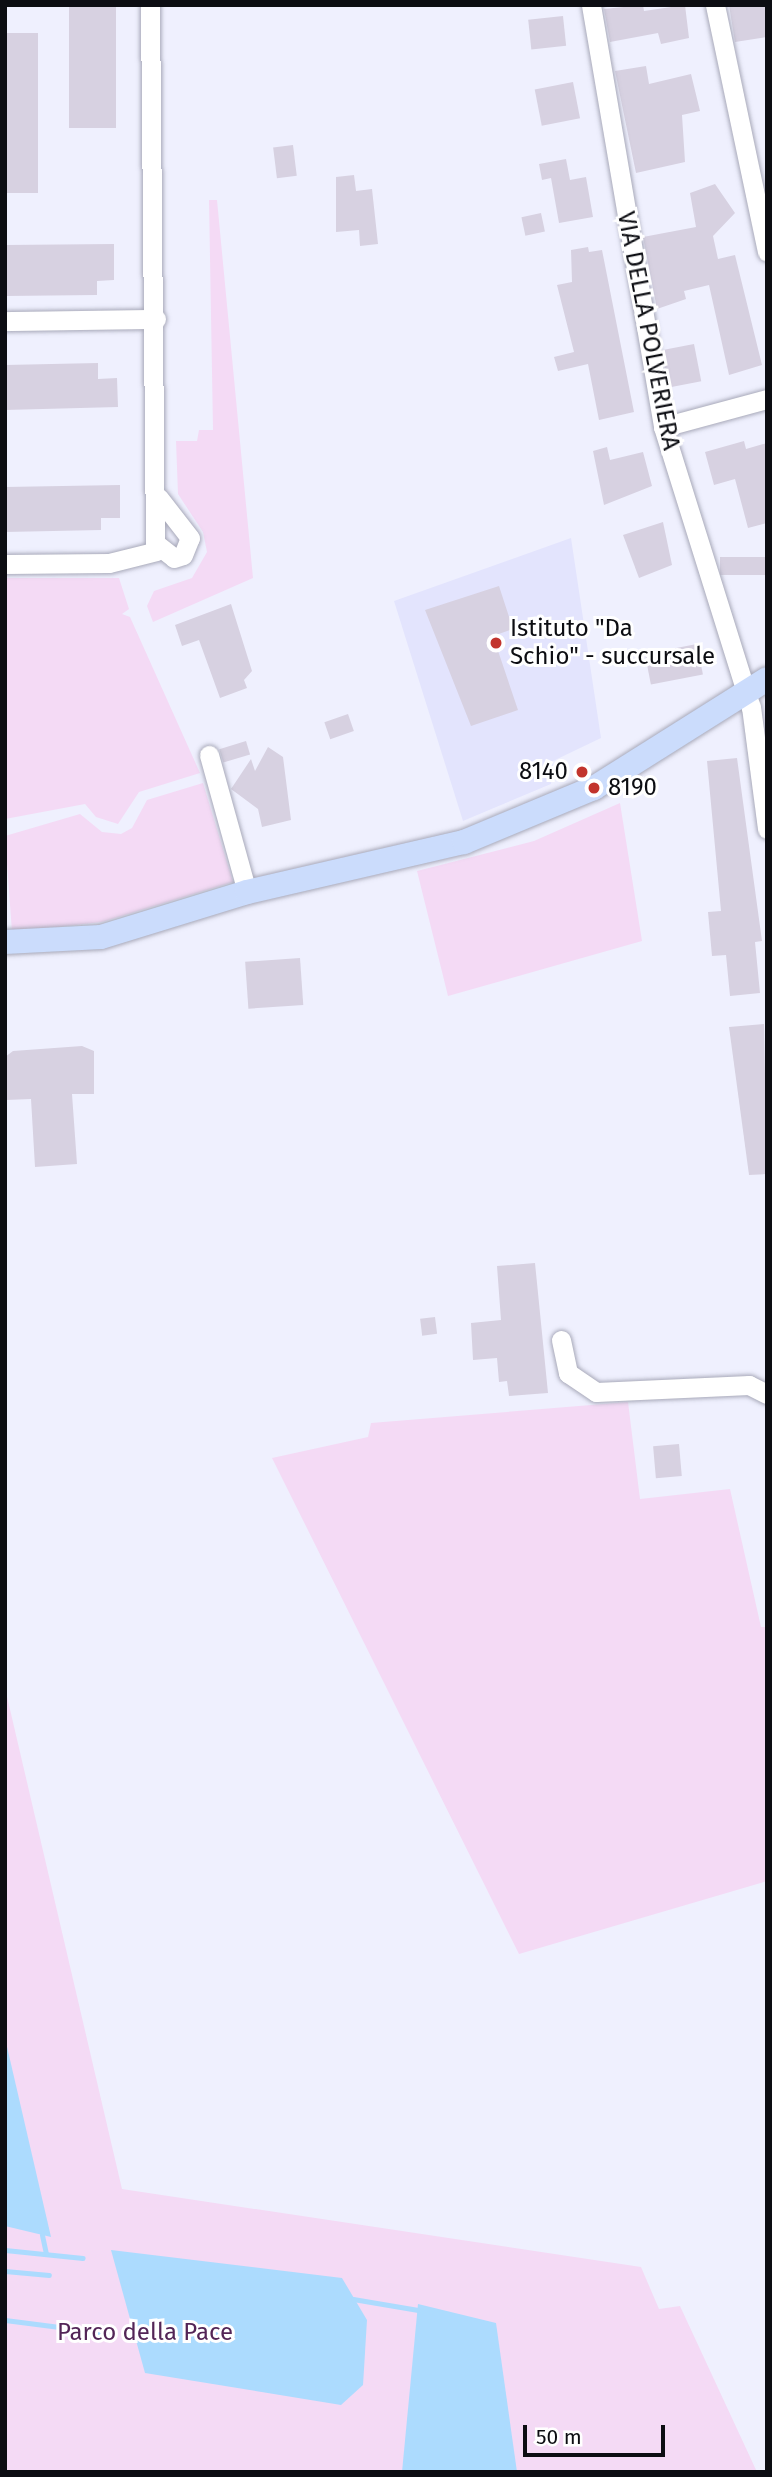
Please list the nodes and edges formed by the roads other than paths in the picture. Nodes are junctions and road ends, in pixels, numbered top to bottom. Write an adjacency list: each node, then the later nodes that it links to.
1 (150, 5): 5 (street)
2 (591, 5): 8 (street, VIA DELLA POLVERIERA)
3 (715, 5): 4 (street)
4 (767, 252)
5 (156, 319): 6 (street); 9 (street)
6 (5, 321)
7 (767, 399): 8 (street)
8 (663, 426): 12 (street, VIA DELLA POLVERIERA)
9 (159, 498): 10 (street); 10 (street)
10 (157, 551): 11 (street)
11 (5, 564)
12 (756, 685): 14 (street, VIA DELLA POLVERIERA); 15 (main road)
13 (209, 755): 15 (street)
14 (767, 829)
15 (247, 892): 16 (main road)
16 (5, 942)
17 (561, 1340): 18 (street)
18 (767, 1394)

